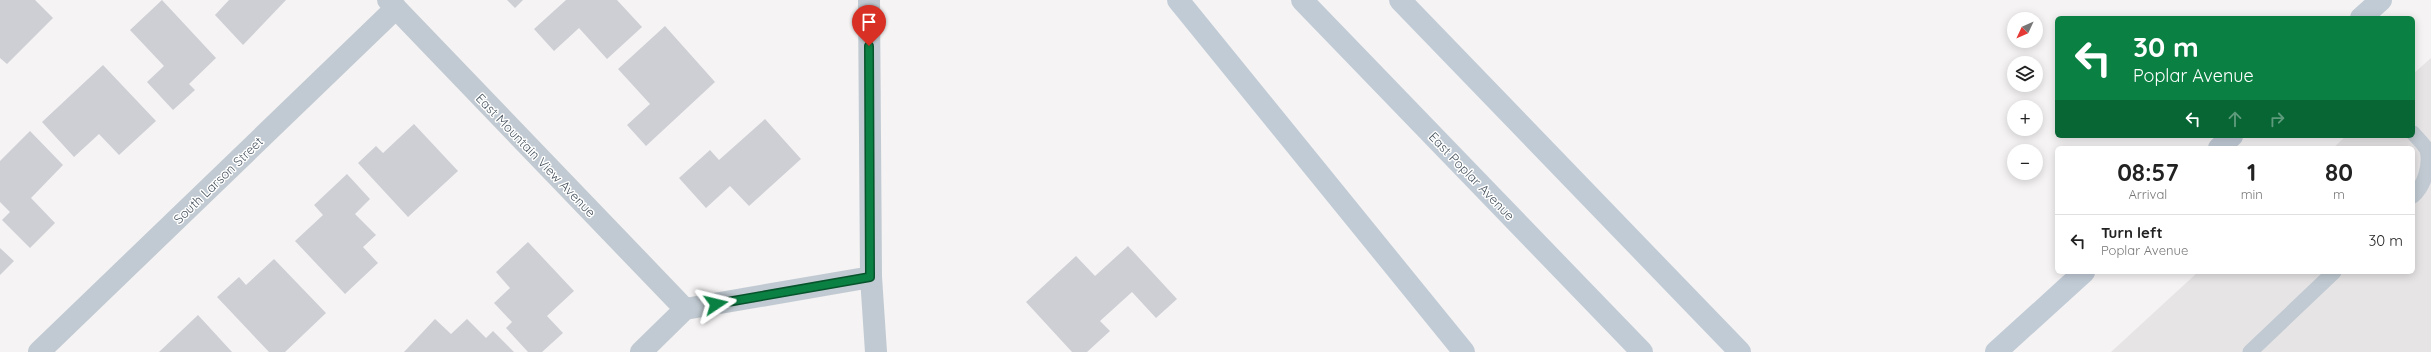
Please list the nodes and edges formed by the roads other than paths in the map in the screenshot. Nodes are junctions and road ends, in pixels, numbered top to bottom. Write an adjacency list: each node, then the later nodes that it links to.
1 (869, 0): 14 (street)
2 (1178, 0): 19 (main road)
3 (1302, 0): 20 (main road, East Poplar Avenue)
4 (1400, 0): 21 (main road)
5 (2381, 0): 7 (main road)
6 (392, 4): 15 (street, East Mountain View Avenue); 16 (street, South Larson Street)
7 (2363, 16)
8 (2415, 136): 11 (lane)
9 (2230, 138): 10 (main road)
10 (2221, 146)
11 (2415, 193)
12 (2082, 274): 22 (main road)
13 (2332, 274): 23 (lane)
14 (870, 277): 15 (street); 18 (street)
15 (685, 309): 17 (street)
16 (40, 352)
17 (641, 352)
18 (876, 352)
19 (1464, 352)
20 (1642, 352)
21 (1740, 352)
22 (1996, 352)
23 (2250, 352)

